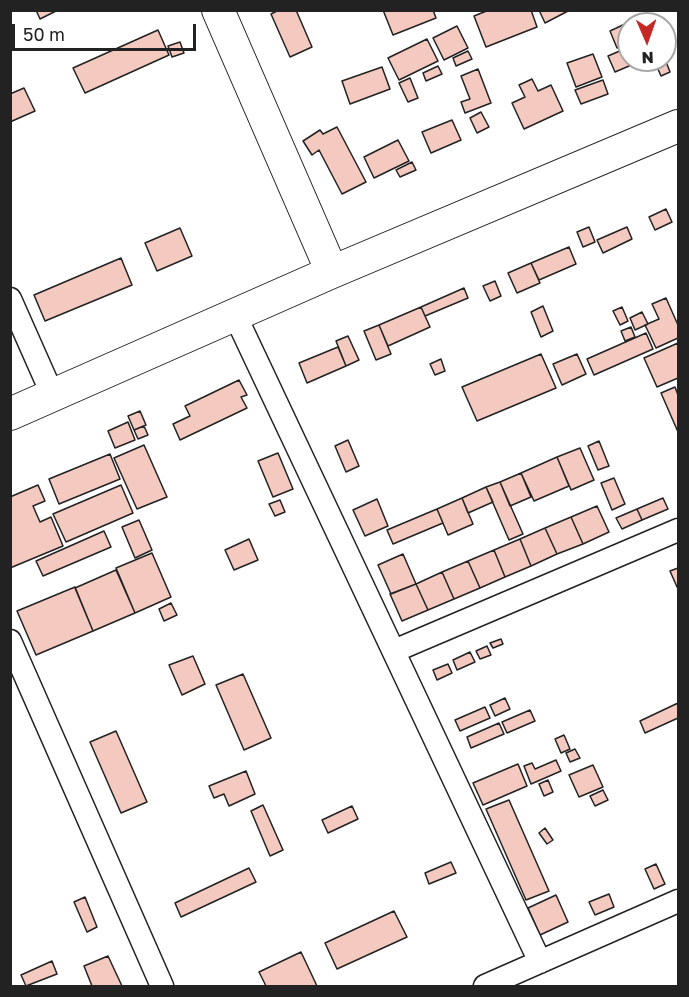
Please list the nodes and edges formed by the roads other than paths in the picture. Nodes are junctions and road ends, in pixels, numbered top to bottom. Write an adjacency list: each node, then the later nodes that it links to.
1 (218, 10): 3 (main road)
2 (678, 126): 3 (main road)
3 (332, 272): 5 (main road)
4 (10, 299): 6 (street)
5 (235, 315): 6 (main road); 10 (street)
6 (53, 396): 7 (main road)
7 (10, 414)
8 (678, 530): 10 (street)
9 (10, 641): 13 (street)
10 (394, 651): 12 (street)
11 (678, 901): 12 (street)
12 (540, 962): 14 (street)
13 (162, 987)
14 (484, 987)

